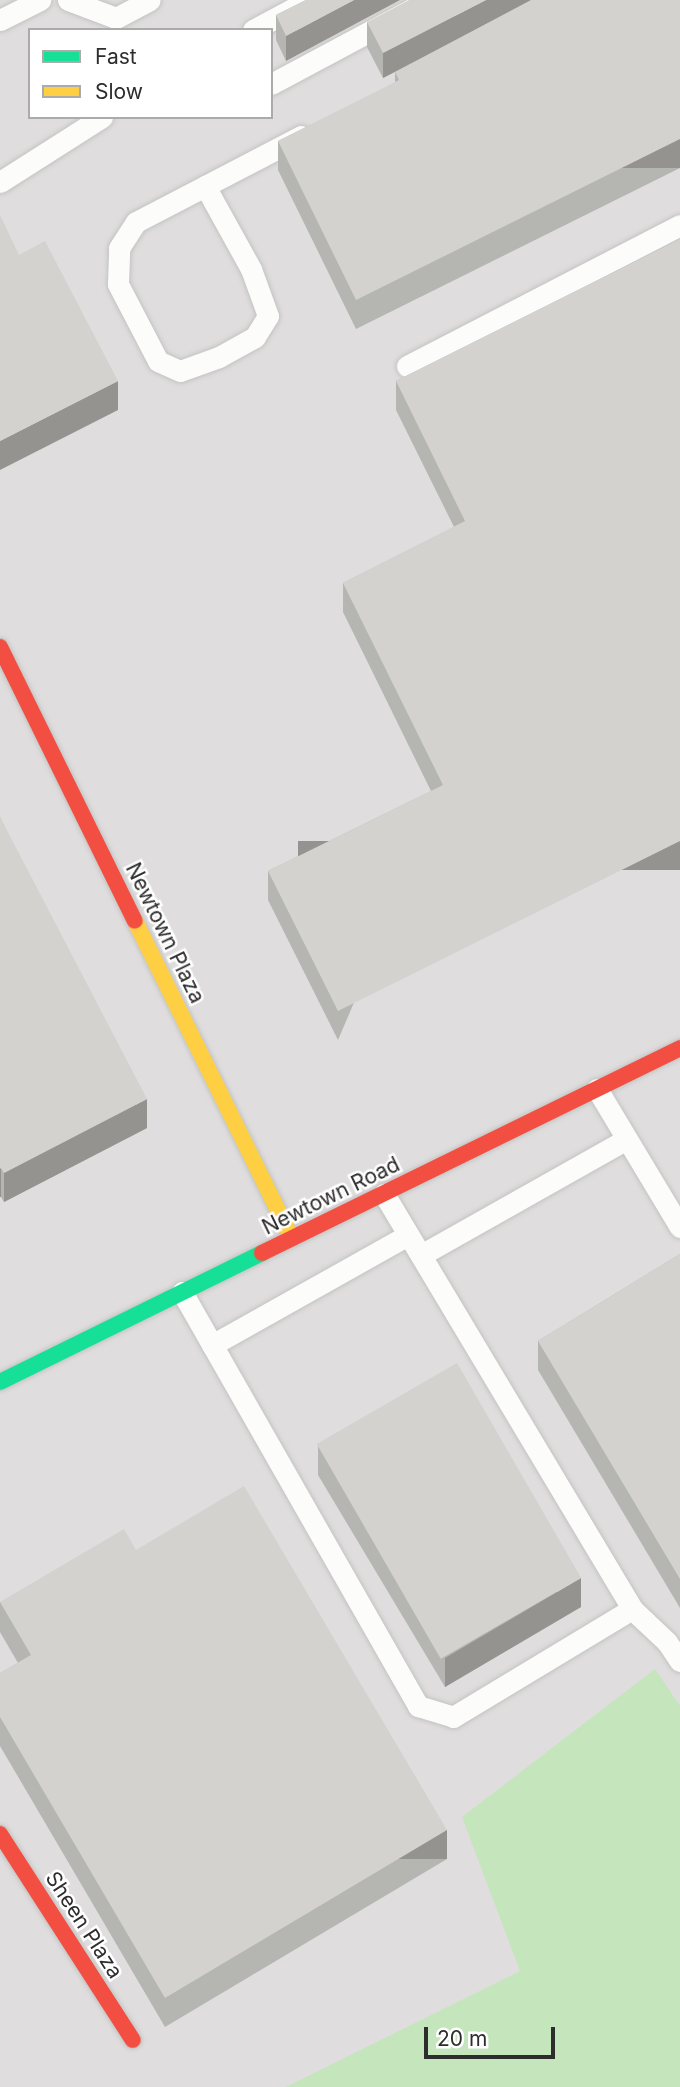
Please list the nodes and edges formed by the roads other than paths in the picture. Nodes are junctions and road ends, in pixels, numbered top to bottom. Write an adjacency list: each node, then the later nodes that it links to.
1 (40, 0): 6 (lane)
2 (68, 0): 3 (lane)
3 (150, 0)
4 (309, 0): 7 (lane)
5 (428, 0): 8 (lane)
6 (0, 20)
7 (257, 28)
8 (273, 84)
9 (99, 119): 11 (lane)
10 (315, 128): 12 (lane)
11 (0, 182)
12 (205, 186): 12 (lane)
13 (680, 225): 14 (lane)
14 (407, 366)
15 (0, 647): 22 (street, Newtown Plaza)
16 (680, 1048): 17 (street, Newtown Road)
17 (597, 1089): 18 (lane); 19 (street, Newtown Road)
18 (627, 1139): 20 (lane); 23 (lane)
19 (384, 1194): 21 (lane); 22 (street, Newtown Road)
20 (680, 1227)
21 (408, 1234): 23 (lane); 25 (lane)
22 (292, 1238): 24 (street, Newtown Road)
23 (421, 1255): 27 (lane)
24 (182, 1293): 25 (lane); 26 (street, Newtown Road)
25 (212, 1345): 27 (lane)
26 (0, 1381)
27 (632, 1609): 28 (lane)
28 (680, 1661)
29 (0, 1834): 30 (street, Sheen Plaza)
30 (133, 2040)

